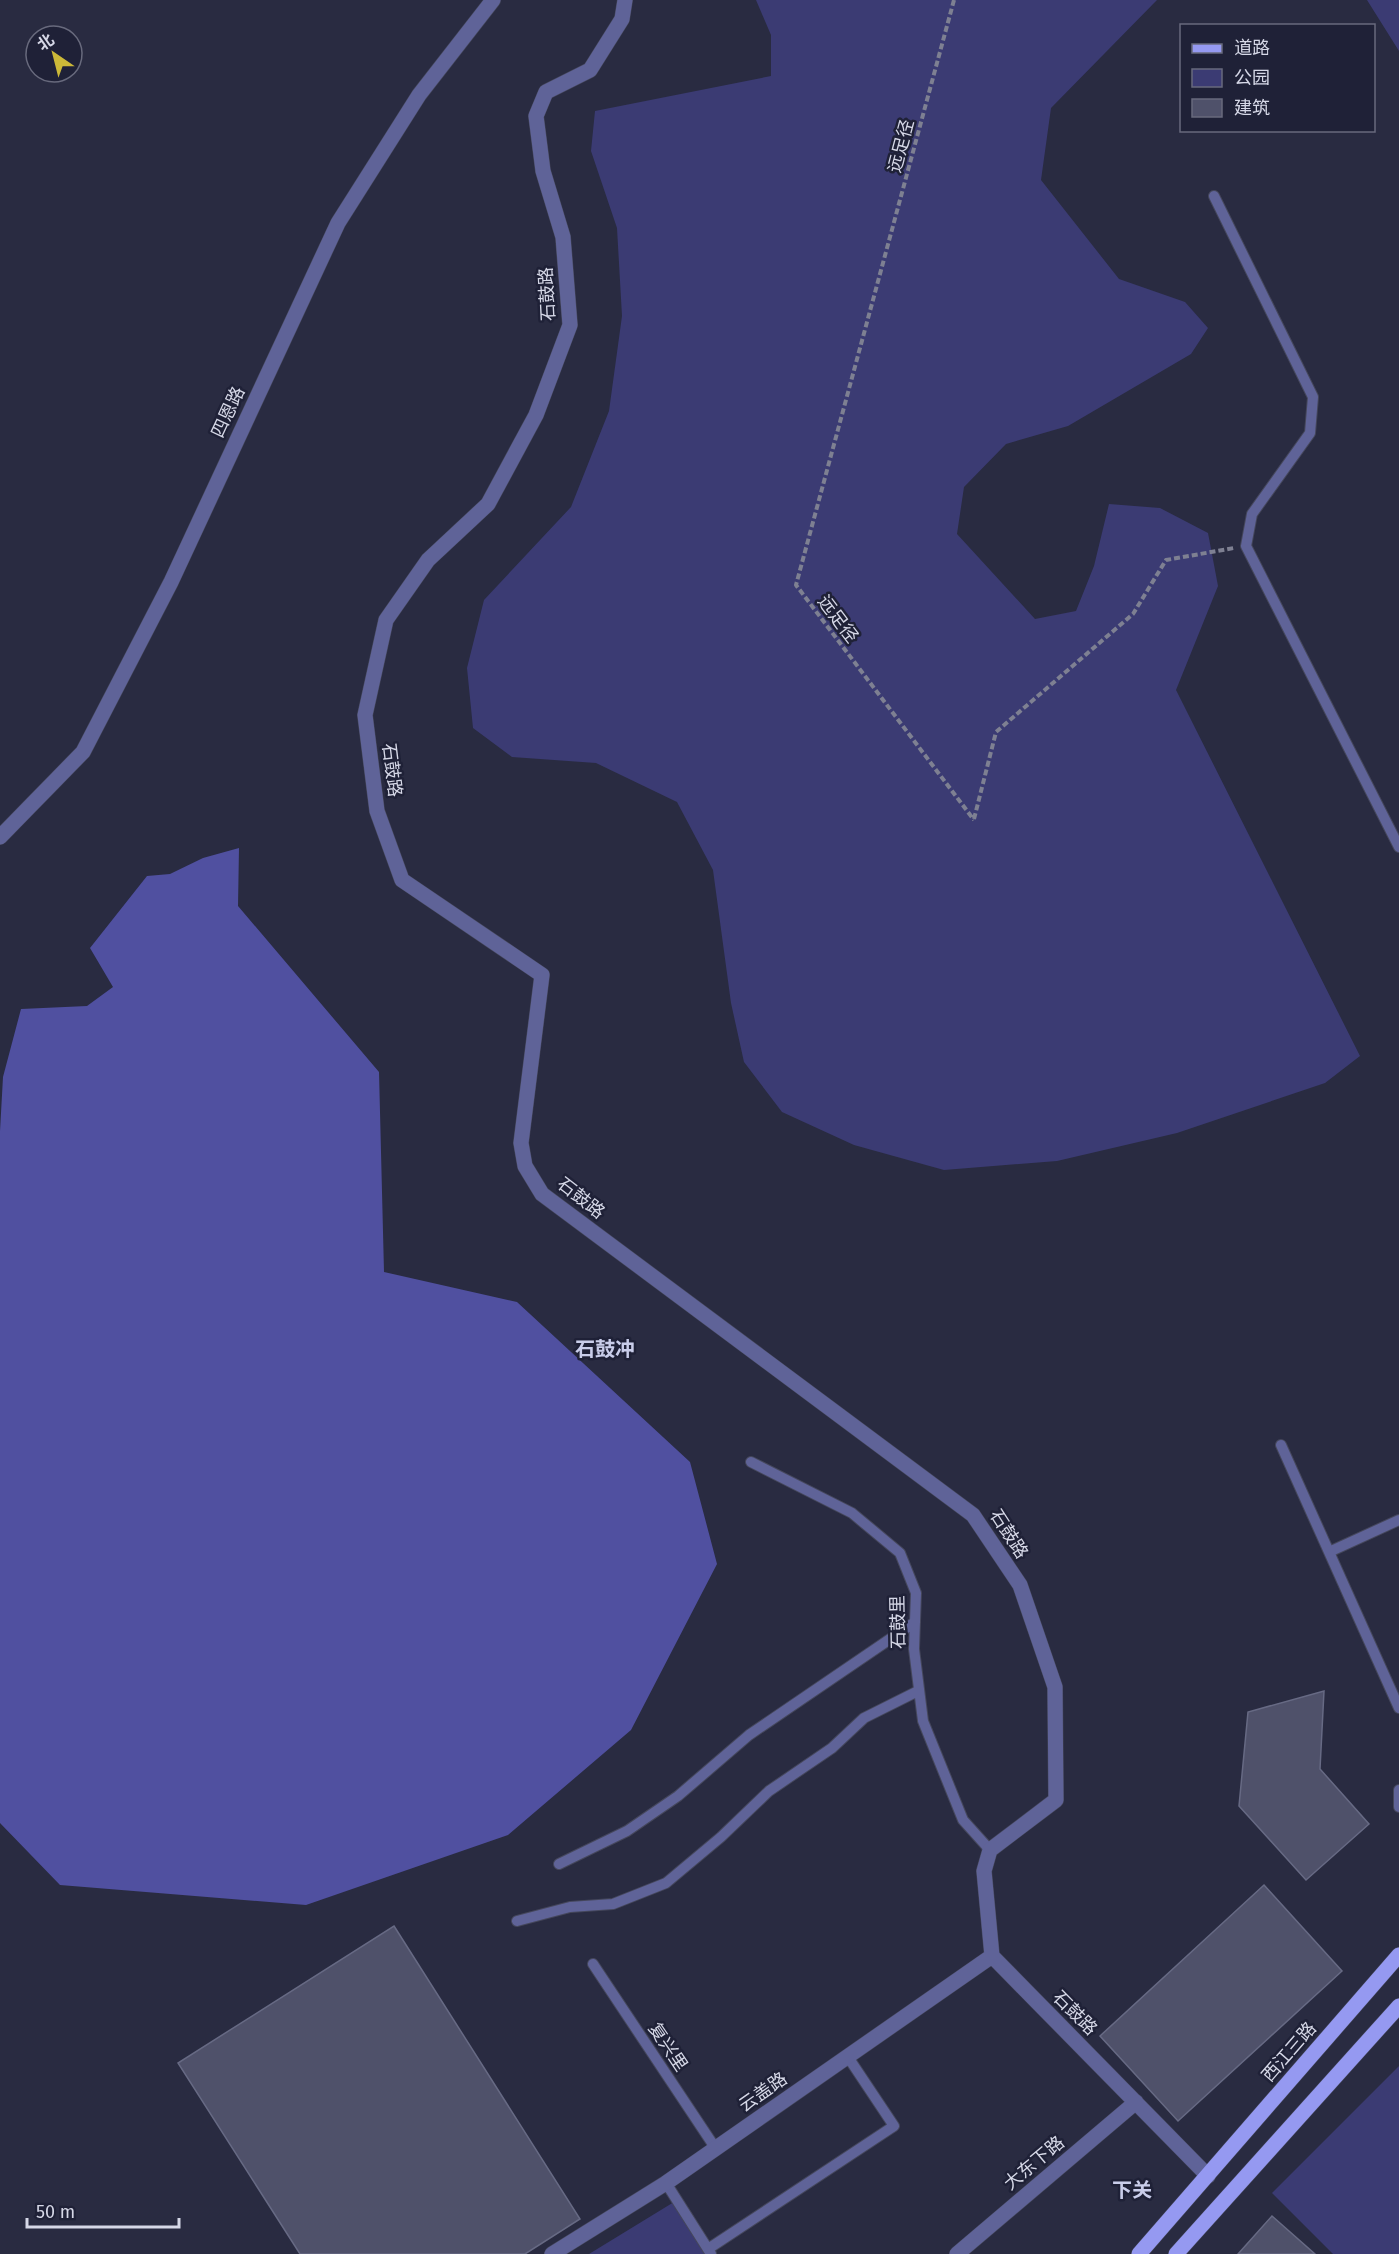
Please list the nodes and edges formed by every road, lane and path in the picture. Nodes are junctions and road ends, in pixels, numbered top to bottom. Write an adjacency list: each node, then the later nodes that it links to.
1 (493, 0): 6 (street, 四恩路)
2 (625, 0): 17 (street, 石鼓路)
3 (954, 0): 5 (path, 远足径)
4 (1214, 196): 5 (lane)
5 (1246, 546): 7 (lane)
6 (0, 837)
7 (1399, 847)
8 (1281, 1445): 11 (lane)
9 (751, 1462): 12 (lane, 石鼓里)
10 (1399, 1520): 11 (lane)
11 (1329, 1552): 14 (lane)
12 (915, 1622): 13 (lane, 石鼓里); 18 (lane)
13 (918, 1692): 17 (lane, 石鼓里); 19 (lane)
14 (1399, 1708)
15 (1399, 1790): 16 (lane)
16 (1399, 1807)
17 (990, 1850): 21 (street)
18 (559, 1864)
19 (517, 1921)
20 (1399, 1955): 27 (main road, 西江三路)
21 (992, 1956): 24 (street, 云盖路); 25 (street, 石鼓路)
22 (593, 1964): 26 (lane, 复兴里)
23 (1399, 2006): 33 (main road)
24 (848, 2057): 26 (street, 云盖路); 29 (lane)
25 (1136, 2102): 27 (street, 石鼓路); 31 (street, 大东下路)
26 (716, 2149): 28 (street, 云盖路)
27 (1208, 2176): 32 (main road, 西江三路)
28 (666, 2183): 29 (lane); 30 (street, 云盖路)
29 (710, 2252)
30 (552, 2254)
31 (957, 2254)
32 (1139, 2254)
33 (1176, 2254)

